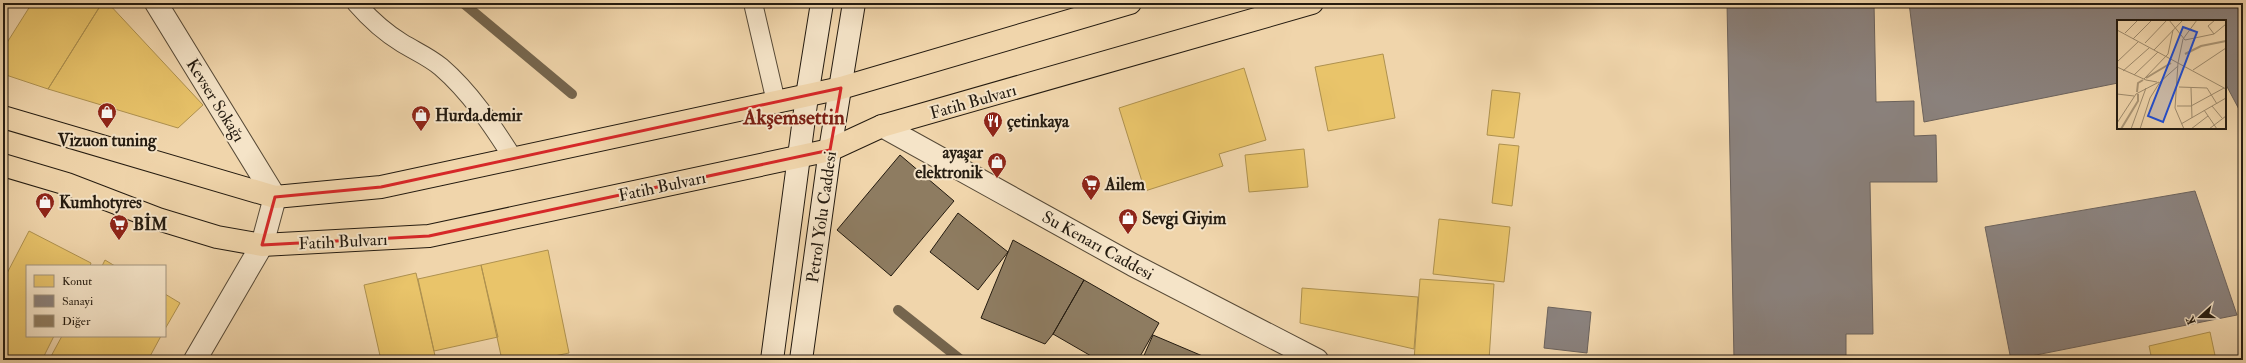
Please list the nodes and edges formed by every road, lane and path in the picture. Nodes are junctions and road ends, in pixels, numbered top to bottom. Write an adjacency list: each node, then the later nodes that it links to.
1 (356, 3): 15 (lane)
2 (753, 3): 10 (lane)
3 (822, 3): 9 (street, Petrol Yolu Caddesi)
4 (854, 3): 8 (street, Petrol Yolu Caddesi)
5 (1130, 3): 8 (main road)
6 (1312, 3): 12 (main road, Fatih Bulvarı)
7 (158, 4): 17 (street, Kevser Sokağı)
8 (841, 88): 9 (main road); 13 (street, Petrol Yolu Caddesi)
9 (807, 96): 10 (main road); 14 (street, Petrol Yolu Caddesi)
10 (776, 102): 15 (main road)
11 (3, 117): 17 (main road)
12 (882, 126): 13 (main road, Fatih Bulvarı); 22 (street, Su Kenarı Caddesi)
13 (830, 150): 14 (main road, Fatih Bulvarı); 21 (street, Petrol Yolu Caddesi)
14 (799, 157): 18 (main road, Fatih Bulvarı); 20 (street, Petrol Yolu Caddesi)
15 (513, 158): 17 (main road)
16 (3, 165): 18 (main road, Fatih Bulvarı)
17 (275, 197): 18 (street)
18 (262, 245): 19 (street)
19 (195, 360)
20 (772, 360)
21 (800, 360)
22 (1317, 360)

